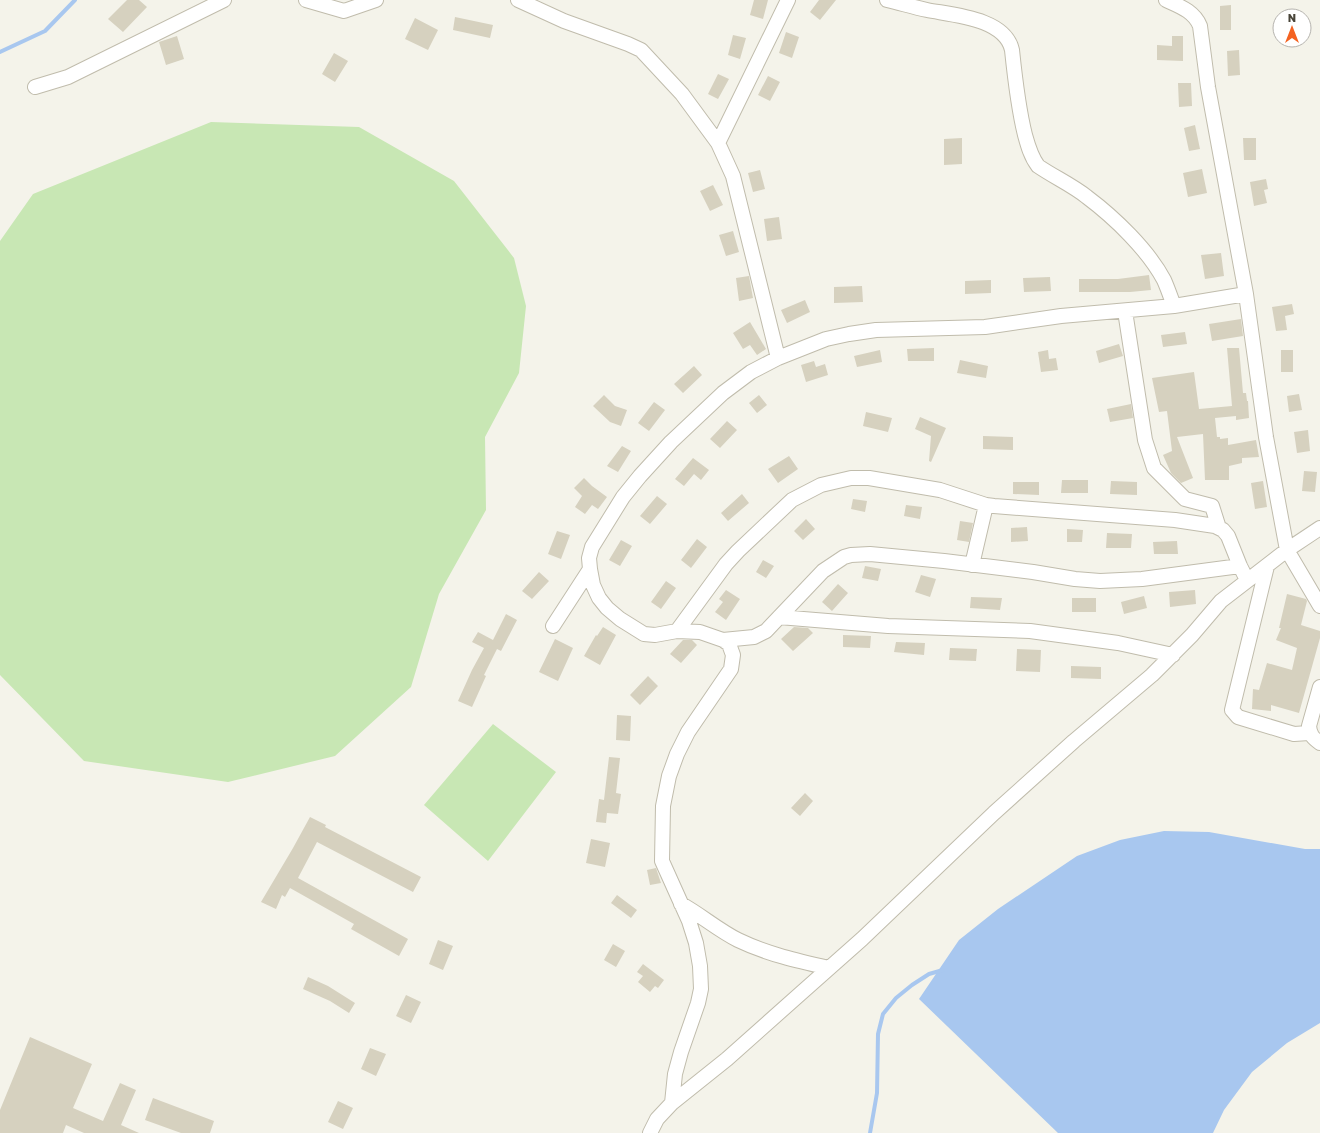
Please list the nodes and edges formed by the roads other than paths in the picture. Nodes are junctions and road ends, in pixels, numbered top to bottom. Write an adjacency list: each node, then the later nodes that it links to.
1 (224, 0): 8 (street)
2 (306, 0): 3 (street)
3 (376, 0)
4 (518, 0): 9 (street)
5 (788, 0): 9 (street)
6 (887, 0): 11 (street)
7 (1166, 0): 10 (street)
8 (36, 87)
9 (718, 143): 13 (street)
10 (1246, 294): 11 (street); 17 (street)
11 (1174, 306): 12 (street)
12 (1125, 311): 13 (street); 15 (street)
13 (778, 358): 21 (street)
14 (986, 505): 15 (street); 18 (street); 26 (street)
15 (1219, 528): 19 (street)
16 (1320, 528): 17 (street)
17 (1287, 550): 20 (street); 23 (street)
18 (972, 565): 19 (street); 24 (street)
19 (1240, 566): 22 (street)
20 (1267, 566): 22 (street); 32 (street)
21 (590, 569): 25 (street); 26 (street)
22 (1248, 580): 30 (street)
23 (1320, 606)
24 (780, 617): 27 (street); 30 (street)
25 (553, 626)
26 (683, 627): 28 (street)
27 (745, 638): 28 (street); 29 (street)
28 (723, 640): 29 (street)
29 (733, 655): 34 (street)
30 (1173, 655): 35 (street)
31 (1320, 687): 32 (street)
32 (1310, 733): 33 (street)
33 (1320, 743)
34 (681, 904): 35 (street); 36 (street)
35 (829, 968): 36 (street)
36 (672, 1103): 37 (street)
37 (650, 1133)

